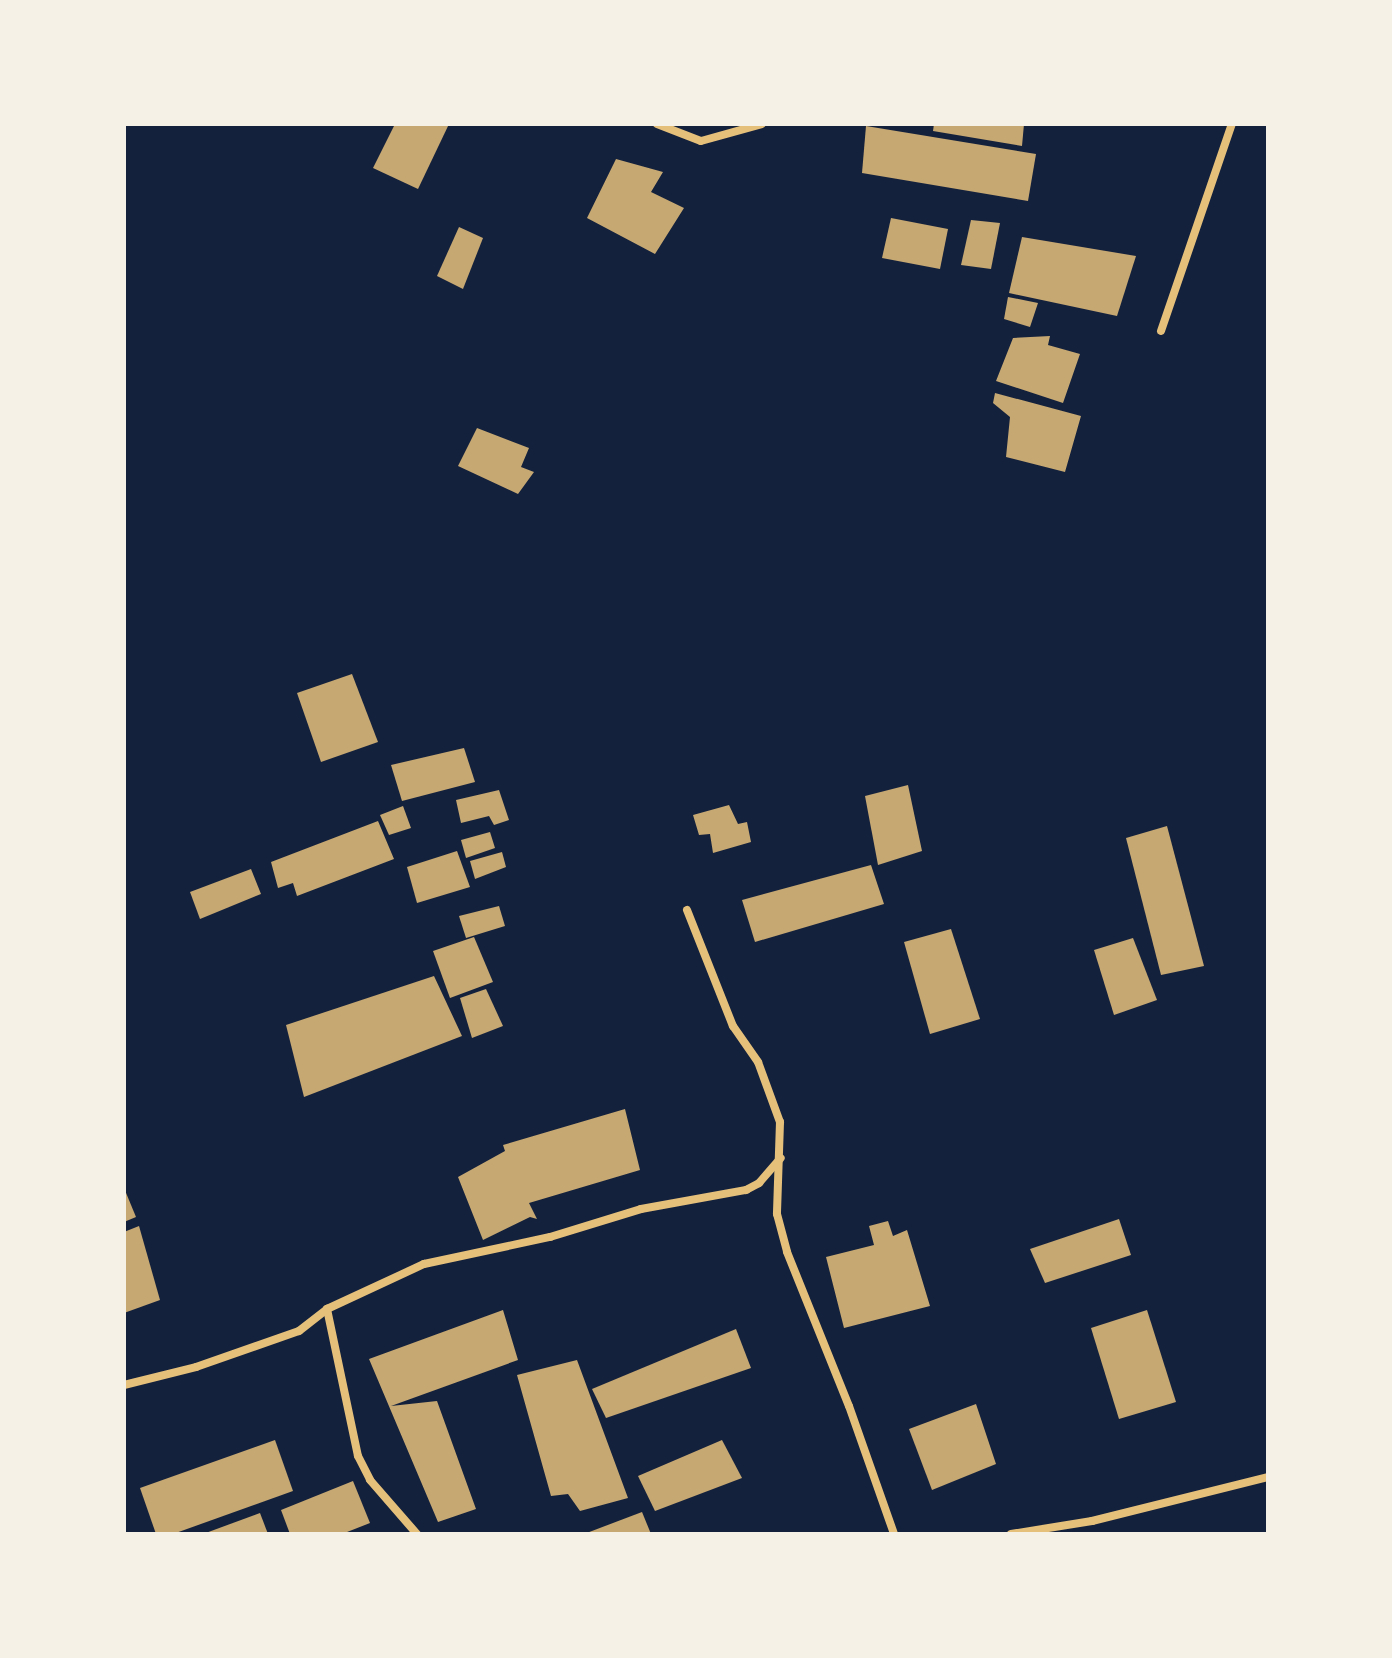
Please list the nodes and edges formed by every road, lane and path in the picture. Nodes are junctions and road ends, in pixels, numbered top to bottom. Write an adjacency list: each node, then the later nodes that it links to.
1 (657, 124): 2 (street)
2 (762, 124)
3 (1232, 124): 4 (street)
4 (1161, 331)
5 (687, 910): 6 (street)
6 (781, 1158): 7 (street); 11 (street)
7 (327, 1309): 8 (street); 10 (street)
8 (124, 1385)
9 (1268, 1477): 12 (street)
10 (417, 1534)
11 (894, 1534)
12 (1011, 1534)

